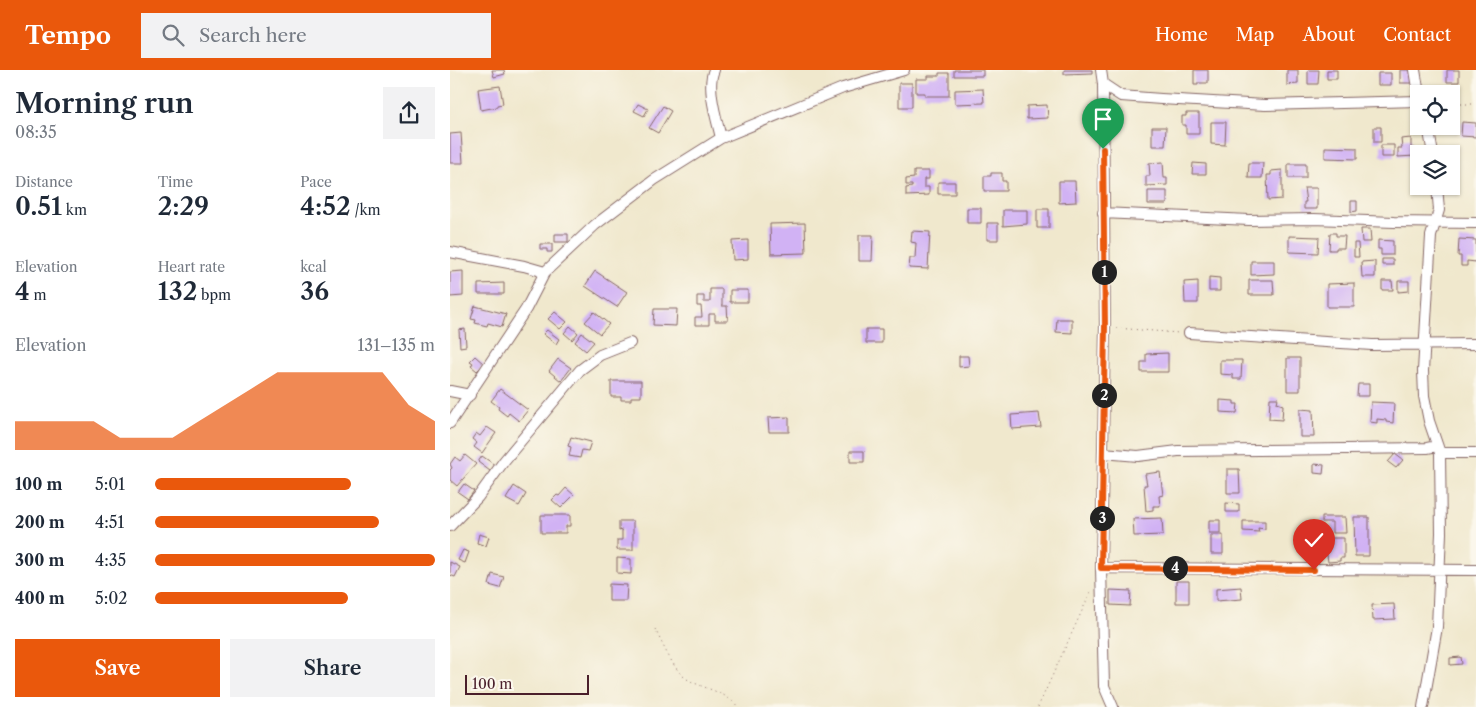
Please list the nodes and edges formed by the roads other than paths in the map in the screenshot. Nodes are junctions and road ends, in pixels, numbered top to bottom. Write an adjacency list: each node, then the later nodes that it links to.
1 (714, 70): 8 (street)
2 (904, 70): 8 (street)
3 (1101, 70): 5 (street)
4 (1415, 70): 6 (street)
5 (1103, 84): 7 (street); 10 (street)
6 (1418, 85)
7 (1410, 100)
8 (721, 138): 14 (street)
9 (1438, 195): 11 (street)
10 (1103, 213): 11 (street); 23 (street)
11 (1434, 223): 12 (street); 17 (street)
12 (1476, 223)
13 (450, 252): 14 (street)
14 (545, 272): 20 (street)
15 (1189, 333): 17 (street)
16 (630, 343): 25 (street)
17 (1424, 344): 18 (street); 22 (street)
18 (1476, 344)
19 (450, 391): 20 (street)
20 (470, 395): 21 (street)
21 (450, 423)
22 (1439, 450): 23 (street); 24 (street); 27 (street)
23 (1103, 453): 26 (street)
24 (1476, 453)
25 (450, 526)
26 (1101, 568): 27 (street); 29 (street)
27 (1440, 569): 28 (street); 30 (street)
28 (1476, 570)
29 (1113, 707)
30 (1423, 707)

